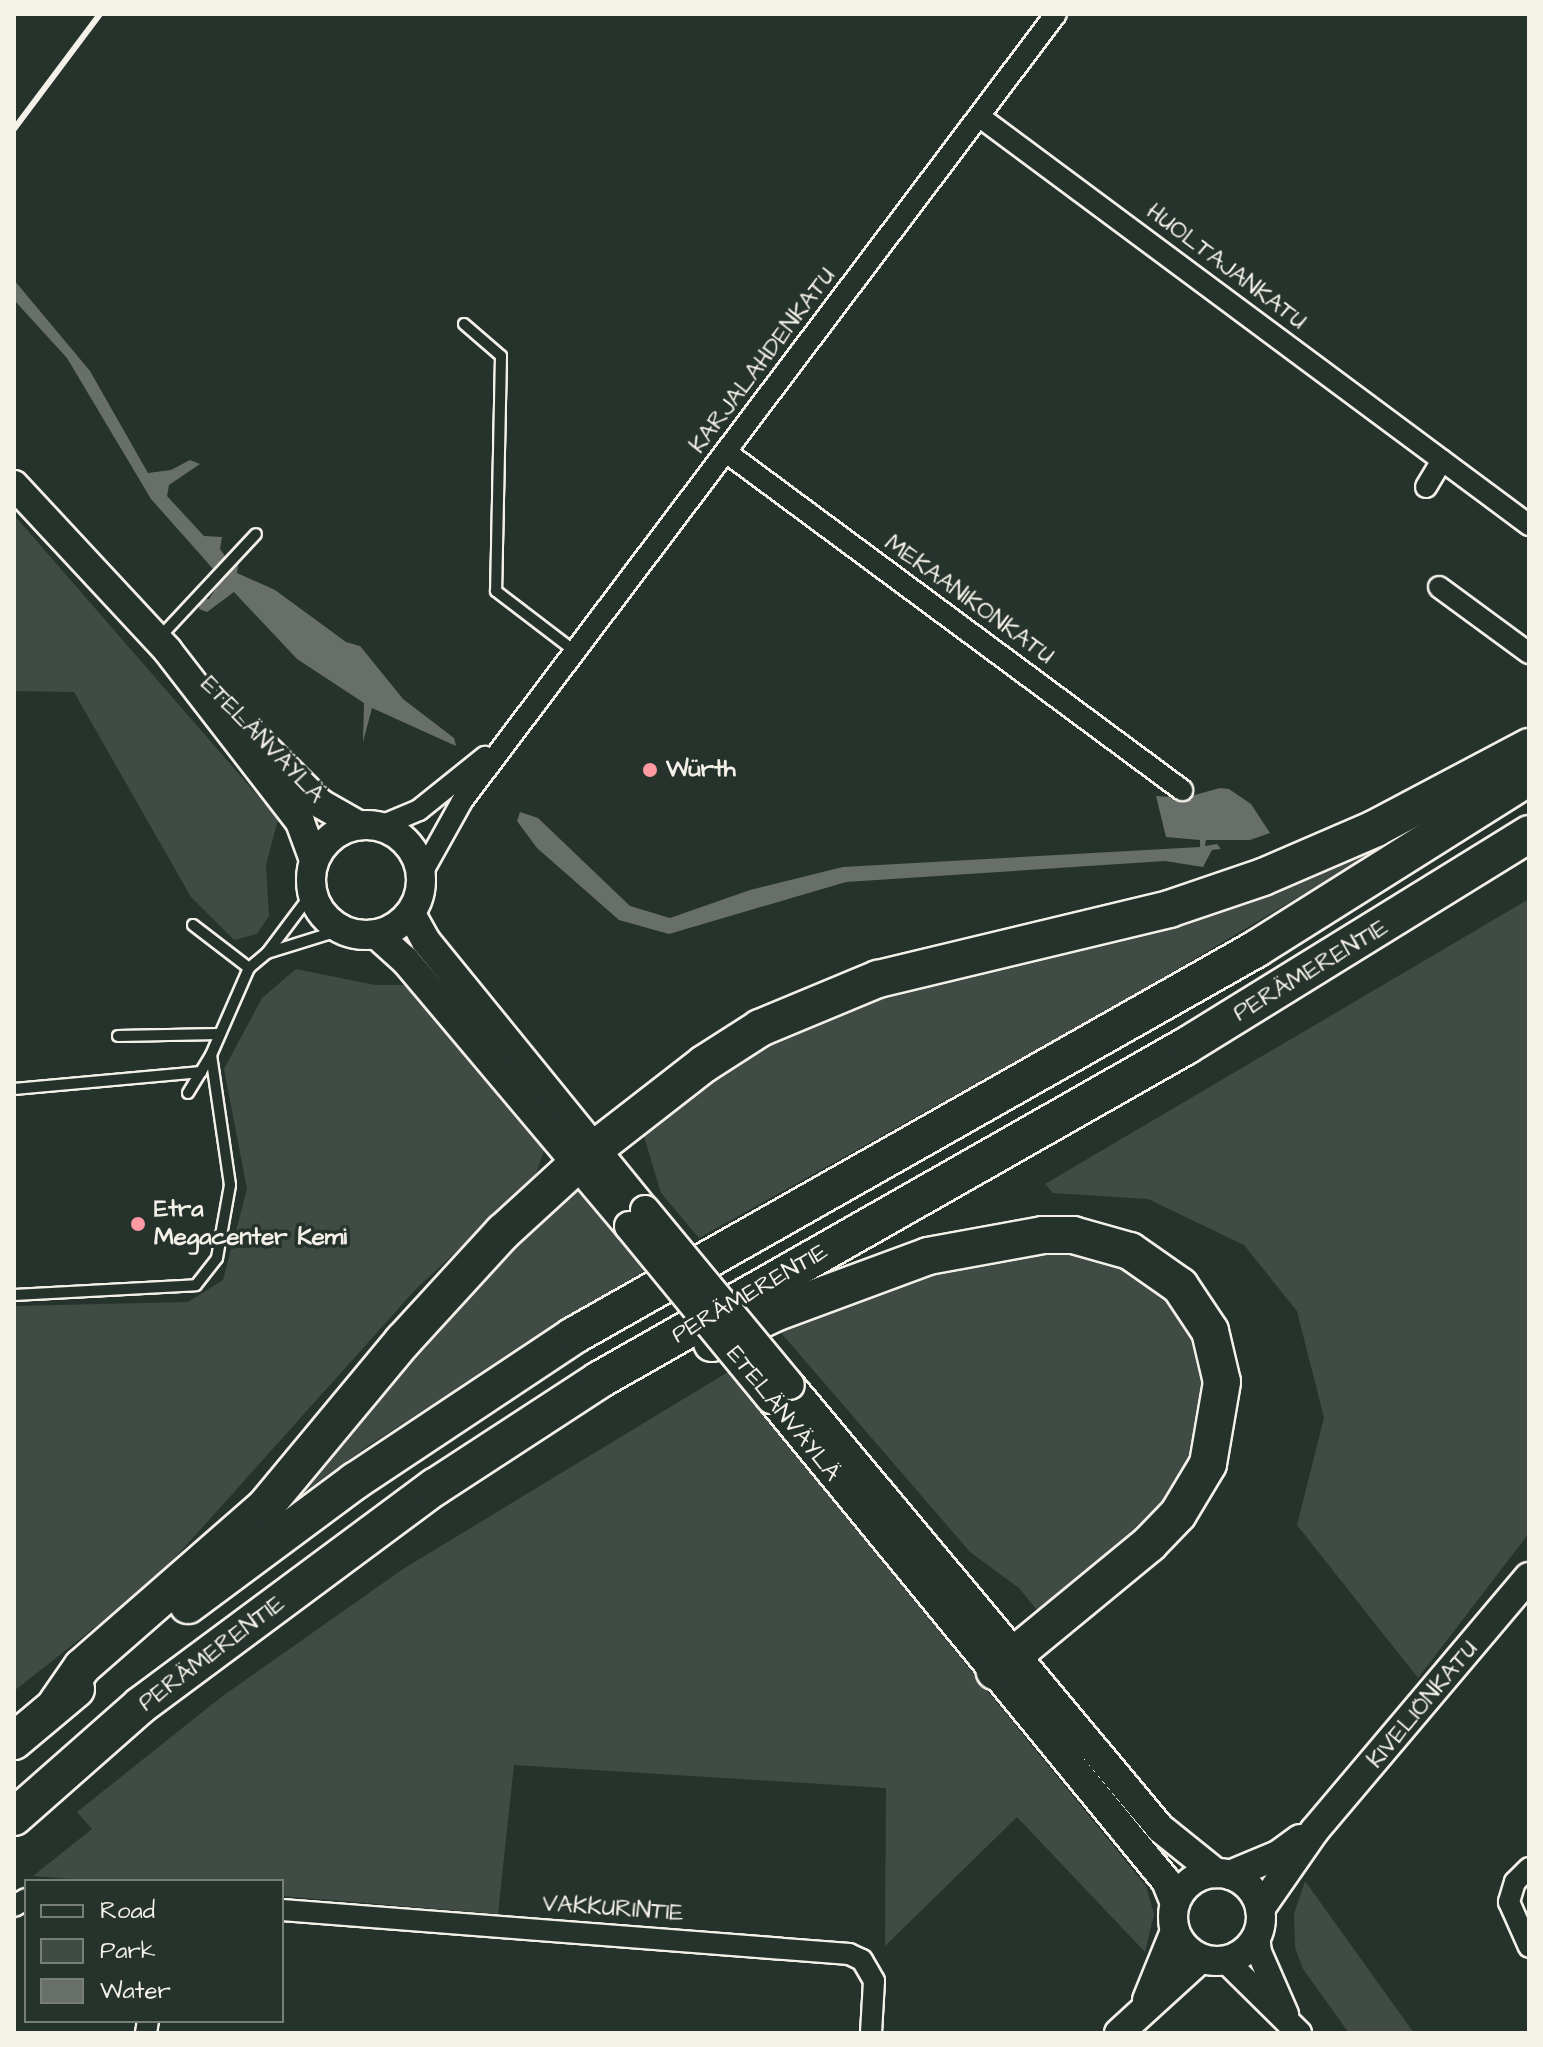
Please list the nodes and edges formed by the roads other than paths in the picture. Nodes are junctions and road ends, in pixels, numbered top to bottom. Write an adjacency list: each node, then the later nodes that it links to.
1 (1056, 14): 2 (street, KARJALAHDENKATU)
2 (980, 117): 4 (street, KARJALAHDENKATU); 5 (street, HUOLTAJANKATU)
3 (464, 324): 12 (lane)
4 (726, 452): 12 (street, KARJALAHDENKATU); 17 (street, MEKAANIKONKATU)
5 (1442, 460): 7 (street); 8 (street, HUOLTAJANKATU)
6 (14, 485): 11 (main road, ETELÄNVÄYLÄ)
7 (1426, 487)
8 (1529, 525)
9 (256, 534): 11 (lane)
10 (1439, 587): 13 (street)
11 (163, 646): 18 (main road, ETELÄNVÄYLÄ); 20 (main road, ETELÄNVÄYLÄ)
12 (577, 653): 14 (street, KARJALAHDENKATU)
13 (1529, 653)
14 (509, 737): 18 (street, KARJALAHDENKATU); 21 (street, KARJALAHDENKATU)
15 (1529, 747): 35 (highway)
16 (1529, 777): 40 (highway, PERÄMERENTIE)
17 (1182, 790)
18 (369, 826): 20 (main road); 21 (main road)
19 (1529, 834): 37 (highway, PERÄMERENTIE)
20 (314, 860): 22 (main road)
21 (422, 873): 23 (main road)
22 (312, 893): 25 (main road); 27 (lane)
23 (411, 914): 26 (main road); 35 (main road, ETELÄNVÄYLÄ)
24 (193, 925): 28 (lane)
25 (341, 930): 26 (main road); 27 (lane)
26 (377, 935): 35 (main road, ETELÄNVÄYLÄ)
27 (267, 953): 28 (lane)
28 (249, 968): 29 (lane)
29 (218, 1034): 30 (lane); 31 (lane)
30 (118, 1036)
31 (211, 1055): 32 (lane); 36 (lane)
32 (201, 1072): 33 (lane); 34 (lane)
33 (14, 1089)
34 (188, 1093)
35 (587, 1156): 39 (main road, ETELÄNVÄYLÄ, bridge); 40 (highway)
36 (14, 1295)
37 (435, 1487): 39 (highway); 42 (highway, PERÄMERENTIE)
38 (1529, 1577): 43 (main road, KIVELIÖNKATU)
39 (1005, 1661): 45 (main road, ETELÄNVÄYLÄ); 47 (main road, ETELÄNVÄYLÄ)
40 (57, 1703): 41 (highway, PERÄMERENTIE)
41 (14, 1741)
42 (14, 1817)
43 (1315, 1830): 45 (main road, KIVELIÖNKATU); 48 (main road, KIVELIÖNKATU)
44 (1529, 1868): 49 (street)
45 (1223, 1874): 47 (main road); 48 (main road)
46 (284, 1910): 53 (street, VAKKURINTIE)
47 (1175, 1917): 50 (main road); 51 (main road)
48 (1259, 1922): 50 (main road); 52 (street)
49 (1529, 1947)
50 (1213, 1959): 51 (main road); 52 (street)
51 (1145, 2006): 54 (main road)
52 (1292, 2024)
53 (871, 2033)
54 (1119, 2033)

